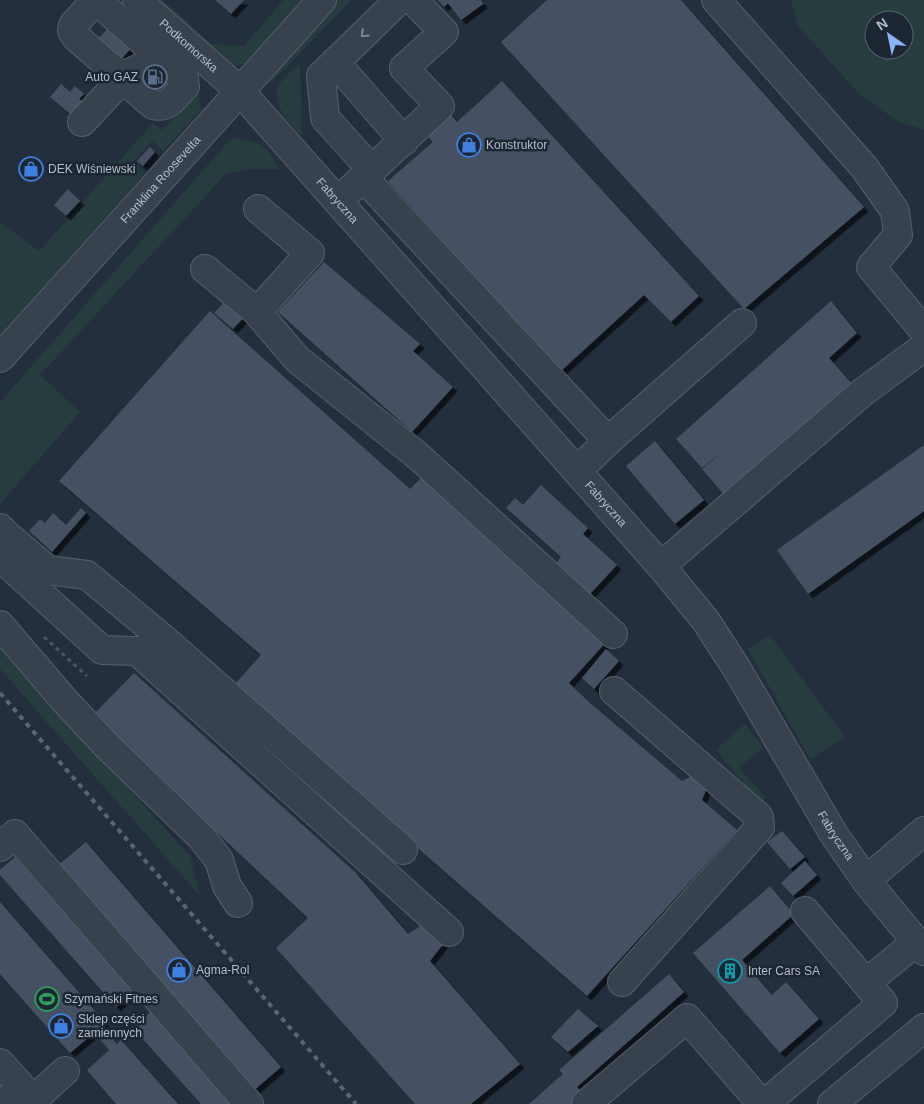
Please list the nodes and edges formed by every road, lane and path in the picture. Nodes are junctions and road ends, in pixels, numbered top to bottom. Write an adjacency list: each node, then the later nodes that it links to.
1 (96, 0): 8 (street); 10 (street)
2 (137, 0): 7 (street, Podkomorska)
3 (322, 0): 11 (street, Franklina Roosevelta)
4 (399, 0): 9 (street, one-way to 9)
5 (413, 0): 13 (street)
6 (716, 0): 20 (street)
7 (189, 46): 8 (street); 11 (street, Podkomorska)
8 (162, 58): 10 (street); 10 (street)
9 (335, 62): 13 (street); 14 (street)
10 (123, 78): 12 (street)
11 (240, 91): 15 (street, Fabryczna); 22 (street, Franklina Roosevelta)
12 (82, 122)
13 (404, 141): 14 (street)
14 (367, 173): 15 (street); 23 (street)
15 (339, 202): 24 (street, Fabryczna)
16 (258, 209): 18 (street)
17 (205, 269): 18 (street)
18 (257, 312): 29 (street)
19 (742, 323): 23 (street)
20 (924, 331)
21 (924, 347): 27 (street)
22 (0, 358)
23 (608, 441): 24 (street)
24 (577, 471): 27 (street, Fabryczna)
25 (0, 528): 33 (street)
26 (2, 562): 37 (street)
27 (661, 566): 34 (street, Fabryczna)
28 (0, 625): 35 (street)
29 (613, 634)
30 (614, 690): 39 (street)
31 (924, 831): 34 (street)
32 (0, 847): 47 (street)
33 (403, 850)
34 (867, 882): 38 (street, Fabryczna)
35 (238, 903)
36 (805, 911): 40 (street)
37 (448, 932)
38 (920, 946): 40 (street)
39 (622, 982)
40 (866, 983): 49 (street)
41 (924, 1028): 50 (street)
42 (0, 1063): 45 (street)
43 (65, 1071): 45 (street)
44 (0, 1101): 46 (street)
45 (35, 1102)
46 (3, 1104)
47 (249, 1104)
48 (586, 1104): 49 (street)
49 (764, 1104)
50 (832, 1104)

